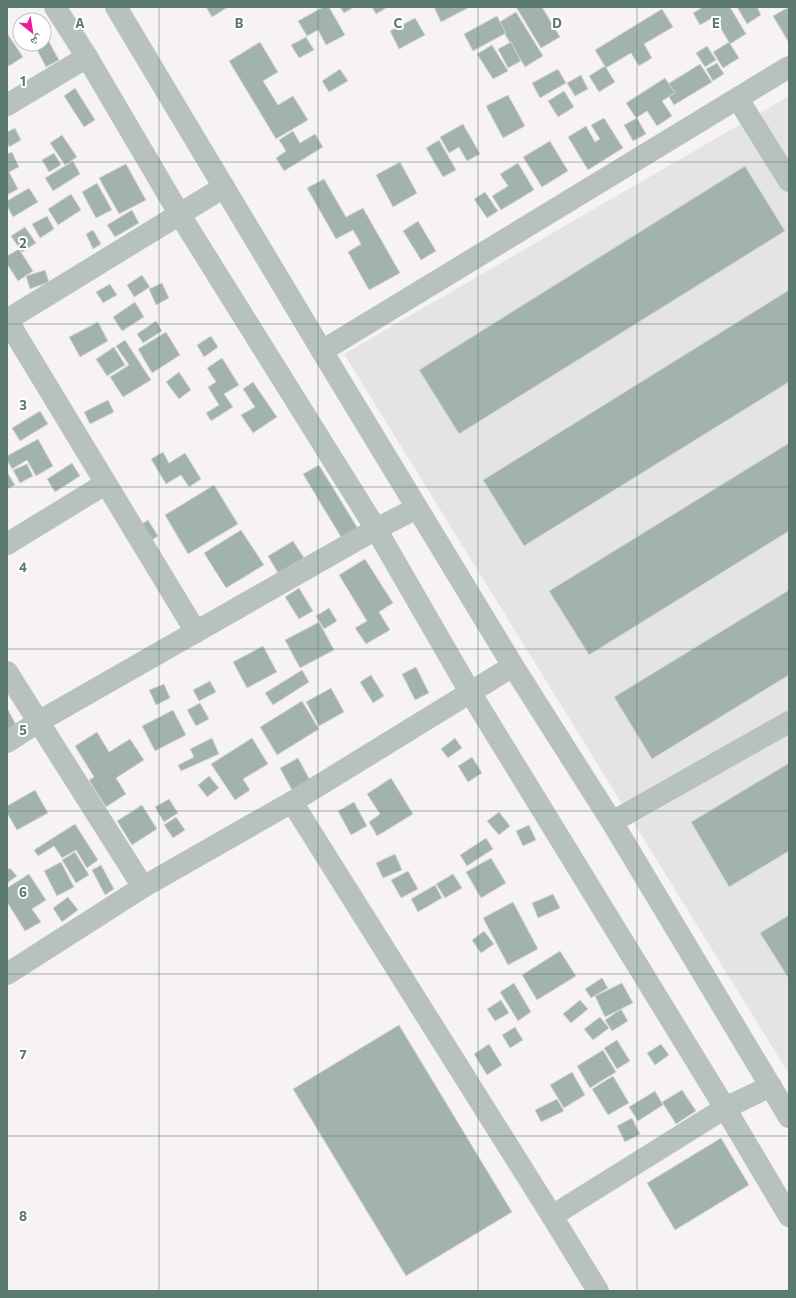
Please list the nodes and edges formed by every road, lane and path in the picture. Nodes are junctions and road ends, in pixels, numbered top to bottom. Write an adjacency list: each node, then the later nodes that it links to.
1 (55, 7): 3 (street)
2 (116, 7): 8 (street)
3 (87, 57): 6 (street); 9 (street)
4 (789, 67): 5 (street)
5 (738, 99): 7 (street); 11 (street)
6 (7, 105)
7 (789, 181)
8 (224, 187): 9 (street); 11 (street)
9 (180, 215): 10 (street); 14 (street)
10 (7, 320): 12 (street)
11 (322, 351): 13 (street)
12 (105, 484): 15 (street); 16 (street)
13 (417, 508): 14 (street); 17 (street)
14 (376, 529): 16 (street); 19 (street)
15 (7, 544)
16 (196, 632): 20 (street)
17 (513, 666): 19 (street); 24 (street)
18 (7, 672): 20 (street)
19 (470, 692): 23 (street); 28 (street)
20 (38, 722): 22 (street); 25 (street)
21 (789, 722): 24 (street)
22 (7, 742)
23 (292, 802): 25 (street); 30 (street)
24 (612, 822): 27 (street)
25 (143, 887): 26 (street)
26 (7, 974)
27 (771, 1086): 28 (street); 29 (street)
28 (725, 1108): 30 (street); 31 (street)
29 (789, 1117)
30 (552, 1216): 32 (street)
31 (789, 1216)
32 (598, 1291)

